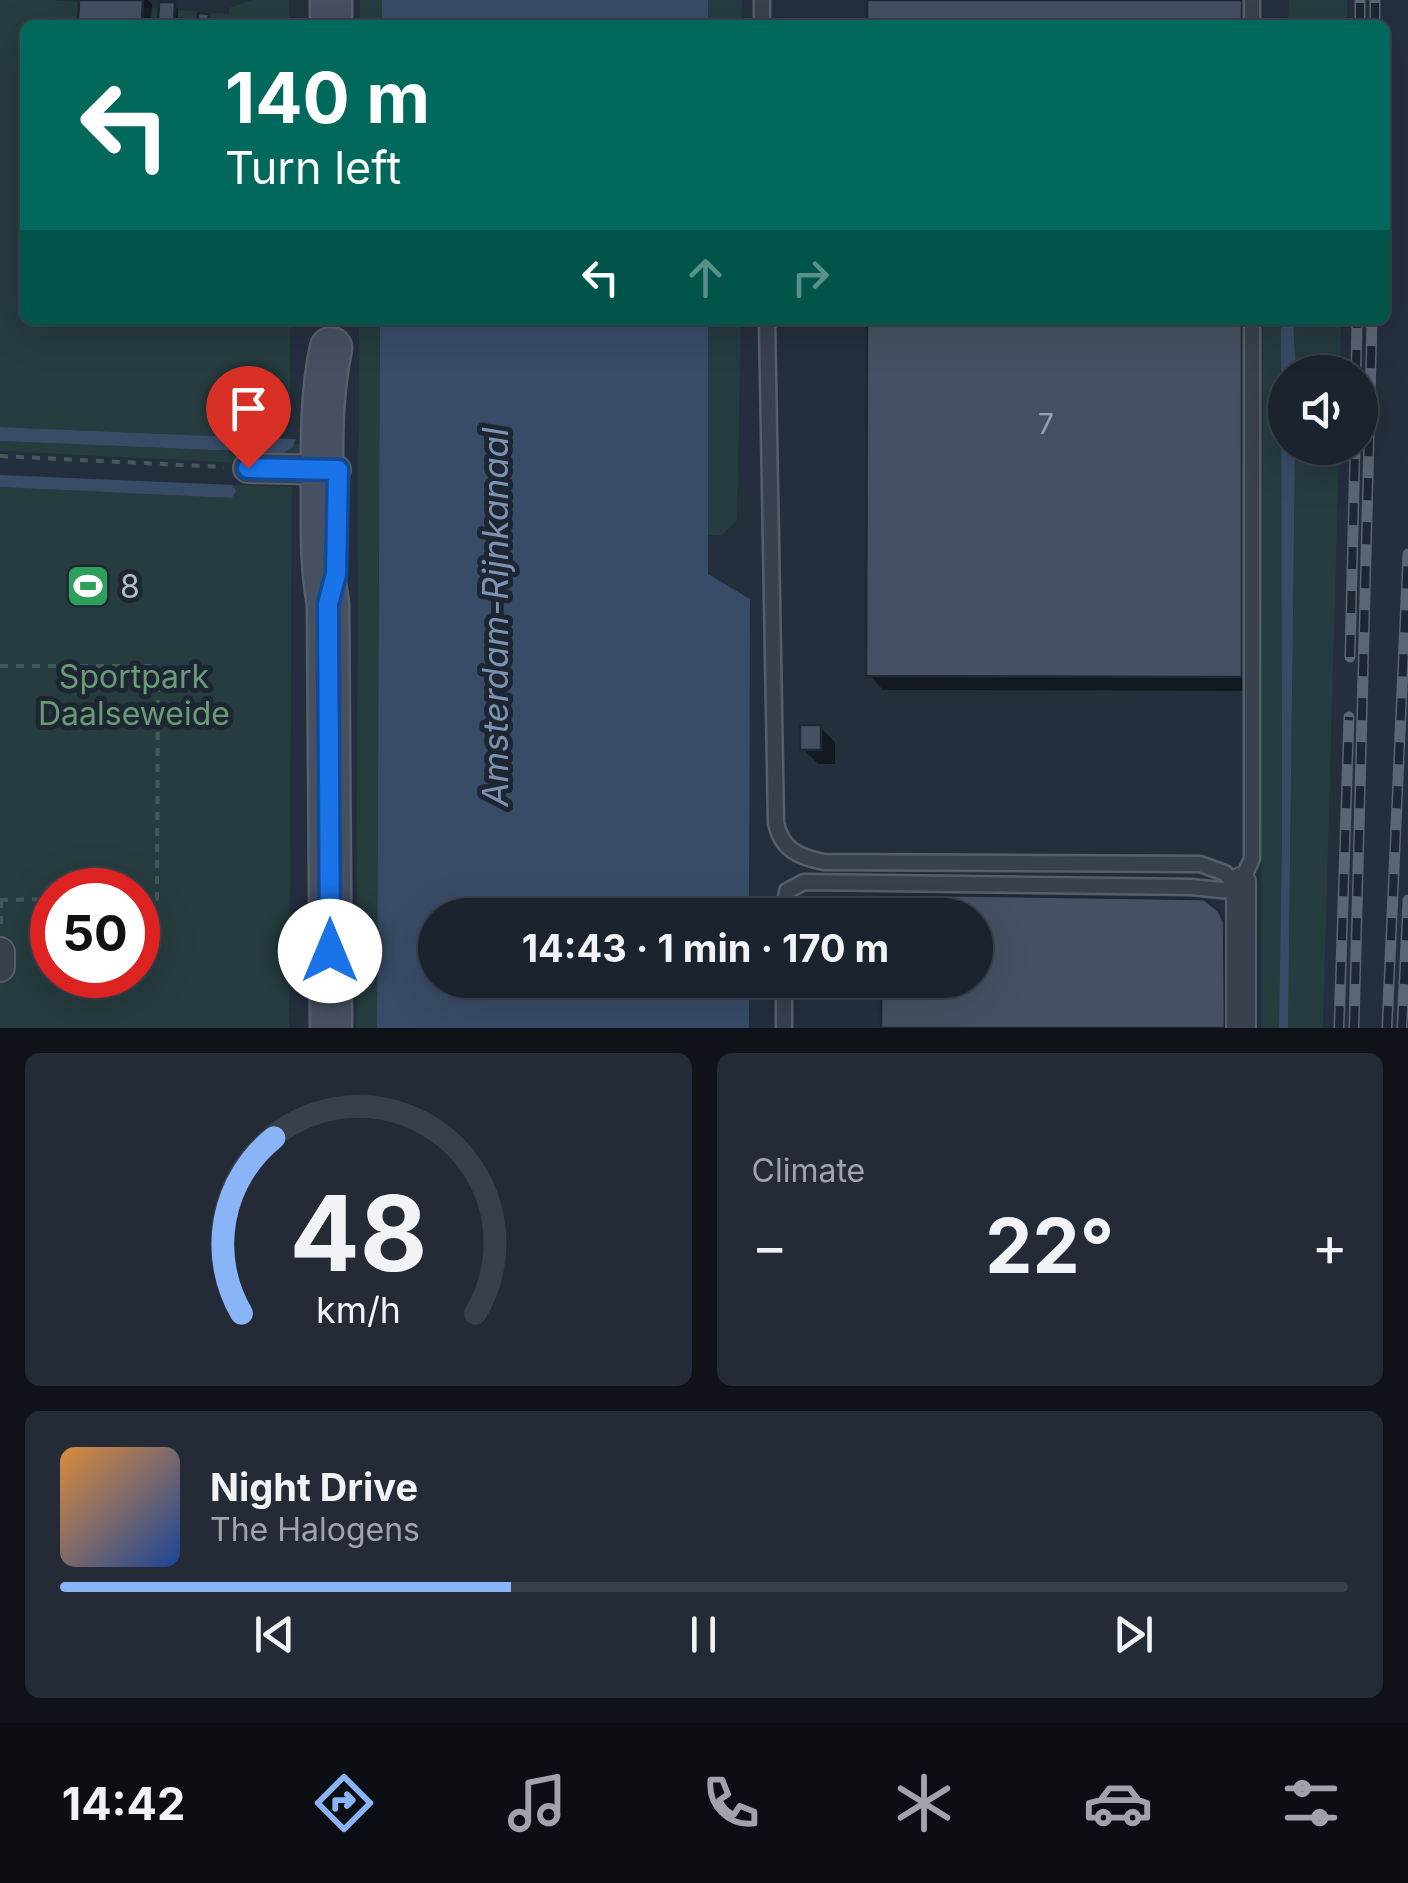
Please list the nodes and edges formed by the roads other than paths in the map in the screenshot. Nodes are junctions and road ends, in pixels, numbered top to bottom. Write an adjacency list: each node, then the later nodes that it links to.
1 (767, 325): 6 (lane)
2 (1252, 325): 6 (lane)
3 (330, 334): 5 (main road)
4 (248, 468): 5 (street)
5 (330, 470): 11 (main road)
6 (1241, 887): 7 (lane); 13 (street)
7 (786, 898)
8 (0, 952): 9 (street)
9 (0, 967)
10 (784, 998): 12 (lane)
11 (331, 1028)
12 (784, 1028)
13 (1241, 1028)

